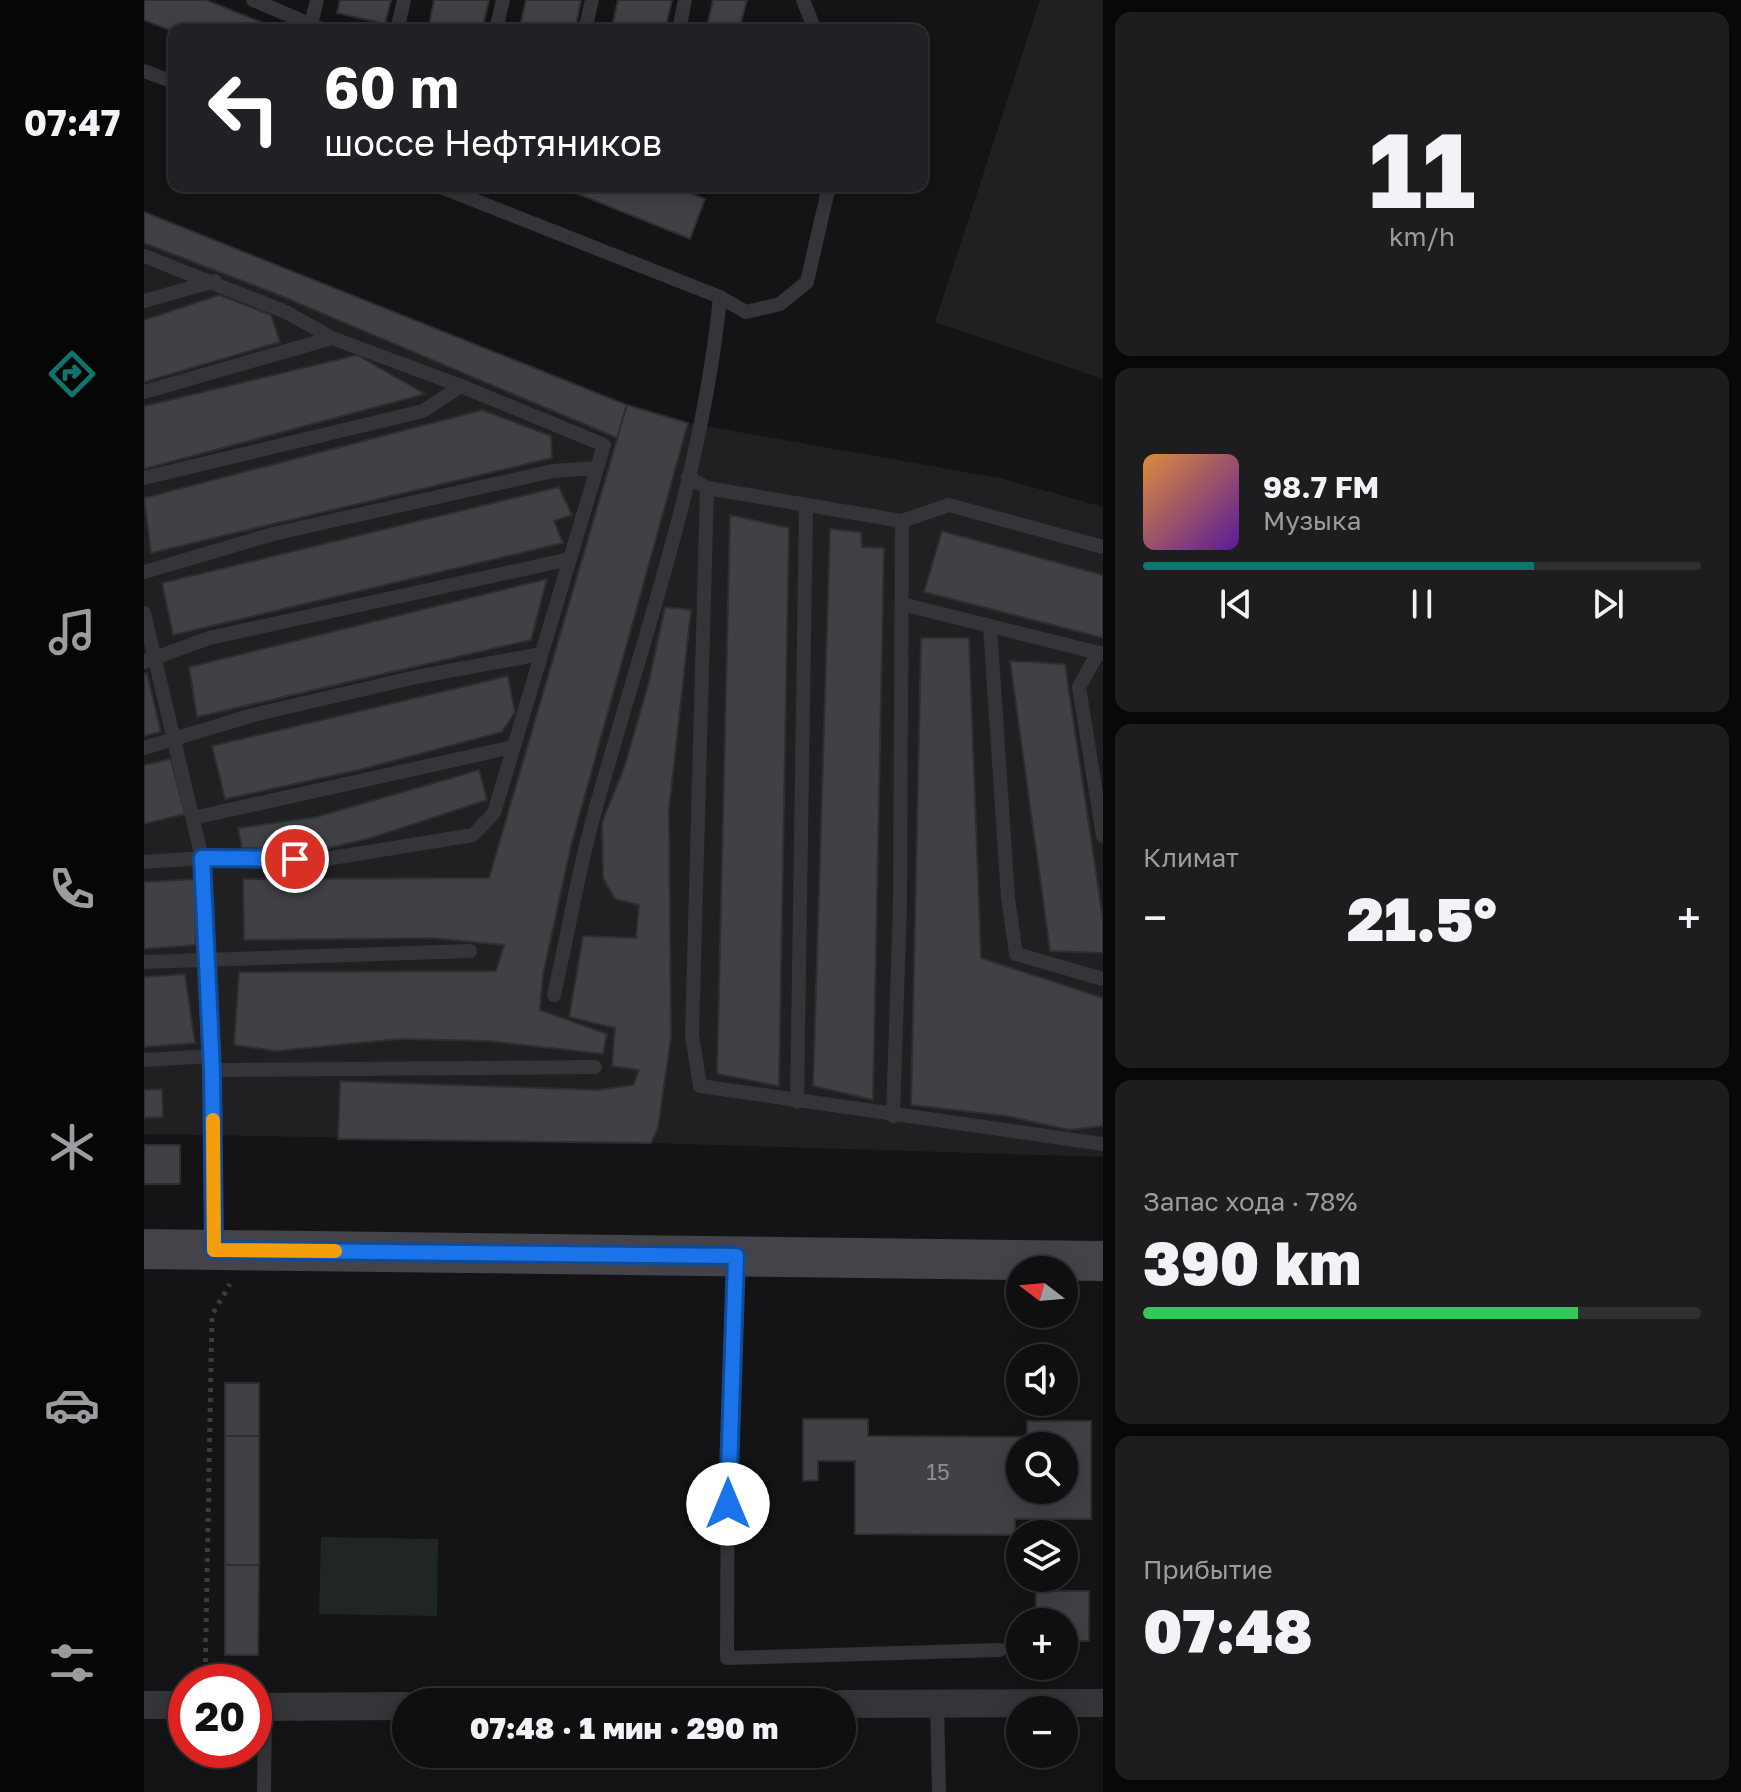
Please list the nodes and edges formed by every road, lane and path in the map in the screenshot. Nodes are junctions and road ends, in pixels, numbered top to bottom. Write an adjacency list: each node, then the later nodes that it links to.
1 (253, 0): 8 (lane)
2 (317, 0): 9 (lane)
3 (404, 0): 10 (lane)
4 (503, 0): 11 (lane)
5 (592, 0): 12 (lane)
6 (685, 0): 13 (lane)
7 (803, 0): 14 (lane)
8 (311, 24)
9 (318, 24)
10 (398, 24)
11 (497, 24)
12 (586, 24)
13 (680, 24)
14 (813, 24)
15 (144, 71): 16 (lane)
16 (168, 80)
17 (453, 192): 21 (lane)
18 (828, 192): 21 (lane)
19 (144, 256): 20 (lane)
20 (215, 281): 22 (lane); 23 (lane)
21 (720, 297): 27 (lane)
22 (144, 301)
23 (332, 338): 24 (lane); 25 (lane)
24 (461, 386): 26 (lane); 28 (lane)
25 (144, 392)
26 (597, 468): 33 (lane); 34 (lane)
27 (688, 477): 29 (lane); 52 (lane)
28 (144, 478)
29 (707, 488): 30 (lane); 56 (lane)
30 (806, 506): 31 (lane); 56 (lane)
31 (902, 521): 32 (lane); 35 (lane)
32 (1103, 547)
33 (570, 559): 38 (lane); 40 (lane)
34 (144, 572)
35 (902, 604): 37 (lane); 57 (lane)
36 (144, 613): 40 (lane)
37 (990, 626): 39 (lane); 51 (lane)
38 (541, 654): 41 (lane); 42 (lane)
39 (1101, 654): 45 (lane)
40 (150, 661): 41 (lane)
41 (174, 740): 43 (lane); 44 (lane)
42 (513, 747): 44 (lane); 46 (lane)
43 (144, 748)
44 (193, 818): 46 (lane)
45 (1103, 836)
46 (202, 858): 47 (lane); 49 (lane)
47 (144, 862)
48 (470, 951): 49 (lane)
49 (207, 957): 50 (lane); 54 (lane)
50 (144, 962)
51 (1103, 979)
52 (554, 995)
53 (144, 1060): 54 (lane)
54 (212, 1063): 55 (lane); 60 (lane)
55 (595, 1067)
56 (797, 1102): 57 (lane)
57 (893, 1116): 58 (lane)
58 (1103, 1144)
59 (144, 1249): 60 (main road)
60 (232, 1250): 61 (main road); 64 (path)
61 (736, 1256): 62 (main road); 63 (lane)
62 (1103, 1261)
63 (1000, 1650)
64 (205, 1664)
65 (937, 1703): 66 (street); 67 (street); 74 (lane)
66 (1103, 1703)
67 (856, 1704)
68 (144, 1705): 69 (street)
69 (168, 1705)
70 (392, 1706): 71 (street)
71 (272, 1707)
72 (263, 1768): 73 (lane)
73 (264, 1792)
74 (939, 1792)

